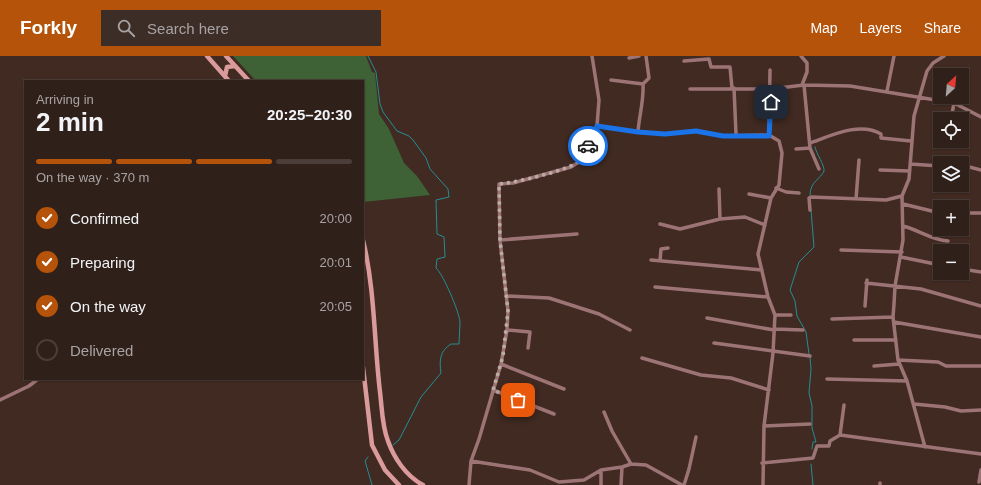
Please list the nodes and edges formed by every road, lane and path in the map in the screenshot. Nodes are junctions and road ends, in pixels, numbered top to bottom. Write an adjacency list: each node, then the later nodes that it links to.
1 (207, 56): 13 (street)
2 (226, 56): 11 (street)
3 (592, 56): 27 (street)
4 (639, 56): 9 (street)
5 (646, 56): 17 (street)
6 (800, 56): 18 (street)
7 (894, 56): 22 (street)
8 (944, 56): 23 (street)
9 (629, 58)
10 (684, 61): 19 (street)
11 (236, 67): 13 (street); 15 (street)
12 (770, 70): 21 (street)
13 (225, 77): 14 (street)
14 (228, 80)
15 (248, 80)
16 (611, 80): 17 (street)
17 (643, 84): 28 (street)
18 (803, 85): 21 (street); 22 (street); 32 (street)
19 (733, 88): 20 (street); 21 (street); 29 (street)
20 (690, 89)
21 (771, 89): 30 (street)
22 (887, 91): 23 (street)
23 (919, 96): 24 (street); 31 (street)
24 (933, 99)
25 (956, 104): 26 (street)
26 (981, 117)
27 (597, 126): 28 (street); 60 (street)
28 (638, 132): 29 (street)
29 (736, 134): 30 (street)
30 (769, 136): 43 (street)
31 (911, 141): 32 (street); 36 (street)
32 (810, 143): 33 (street)
33 (810, 148): 34 (street); 39 (street)
34 (796, 149)
35 (859, 160): 49 (street)
36 (910, 164): 37 (street); 42 (street)
37 (933, 166)
38 (969, 167): 41 (street)
39 (818, 168)
40 (880, 170): 42 (street)
41 (981, 170)
42 (910, 171): 47 (street)
43 (776, 188): 45 (street); 48 (street)
44 (719, 189): 55 (street)
45 (799, 193)
46 (749, 194): 48 (street)
47 (902, 196): 49 (street); 50 (street)
48 (771, 198): 57 (street)
49 (856, 199): 51 (street)
50 (903, 204): 52 (street); 58 (street)
51 (810, 210)
52 (933, 211)
53 (969, 213): 54 (street)
54 (981, 213)
55 (720, 219): 56 (street); 57 (street)
56 (660, 224)
57 (765, 224): 70 (street)
58 (903, 226): 61 (street); 65 (street)
59 (577, 234): 60 (street)
60 (500, 240): 75 (street)
61 (948, 241)
62 (364, 244): 129 (street)
63 (668, 248): 68 (street)
64 (841, 250): 65 (street)
65 (902, 252): 66 (street)
66 (901, 257): 69 (street); 73 (street)
67 (651, 260): 68 (street)
68 (660, 261): 70 (street)
69 (933, 264)
70 (762, 270): 76 (street)
71 (969, 270): 72 (street)
72 (981, 272)
73 (894, 286): 77 (street); 78 (street); 81 (street)
74 (656, 287): 76 (street)
75 (506, 296): 86 (street); 87 (street)
76 (768, 297): 79 (street)
77 (865, 306)
78 (981, 306)
79 (774, 315): 80 (street); 85 (street)
80 (790, 315)
81 (893, 317): 83 (street); 84 (street)
82 (707, 318): 85 (street)
83 (832, 319)
84 (894, 322): 89 (street); 91 (street)
85 (774, 329): 88 (street); 94 (street)
86 (507, 330): 93 (street); 98 (street)
87 (630, 330)
88 (803, 330)
89 (981, 337)
90 (854, 340): 91 (street)
91 (896, 340): 97 (street)
92 (714, 343): 94 (street)
93 (528, 348)
94 (773, 353): 95 (street); 108 (street)
95 (810, 356)
96 (642, 358): 108 (street)
97 (898, 360): 99 (street); 101 (street)
98 (501, 364): 106 (street); 107 (street)
99 (899, 364): 100 (street); 105 (street)
100 (874, 366)
101 (981, 366)
102 (364, 376): 128 (street)
103 (827, 379): 105 (street)
104 (37, 380): 109 (street)
105 (907, 381): 110 (street)
106 (564, 388)
107 (493, 390): 114 (street); 121 (street)
108 (769, 390): 116 (street)
109 (0, 400)
110 (914, 404): 112 (street); 119 (street)
111 (844, 405): 117 (street)
112 (981, 410)
113 (604, 412): 122 (street)
114 (554, 414)
115 (810, 424): 116 (street)
116 (764, 426): 123 (street)
117 (840, 435): 119 (street); 123 (street)
118 (696, 437): 133 (street)
119 (925, 447): 120 (street)
120 (981, 454)
121 (471, 461): 125 (street); 130 (street)
122 (631, 464): 124 (street); 133 (street)
123 (762, 464): 134 (street)
124 (622, 467): 125 (street); 132 (street)
125 (601, 470): 131 (street)
126 (981, 470): 127 (street)
127 (979, 482)
128 (399, 485)
129 (423, 485)
130 (469, 485)
131 (601, 485)
132 (621, 485)
133 (683, 485)
134 (763, 485)

